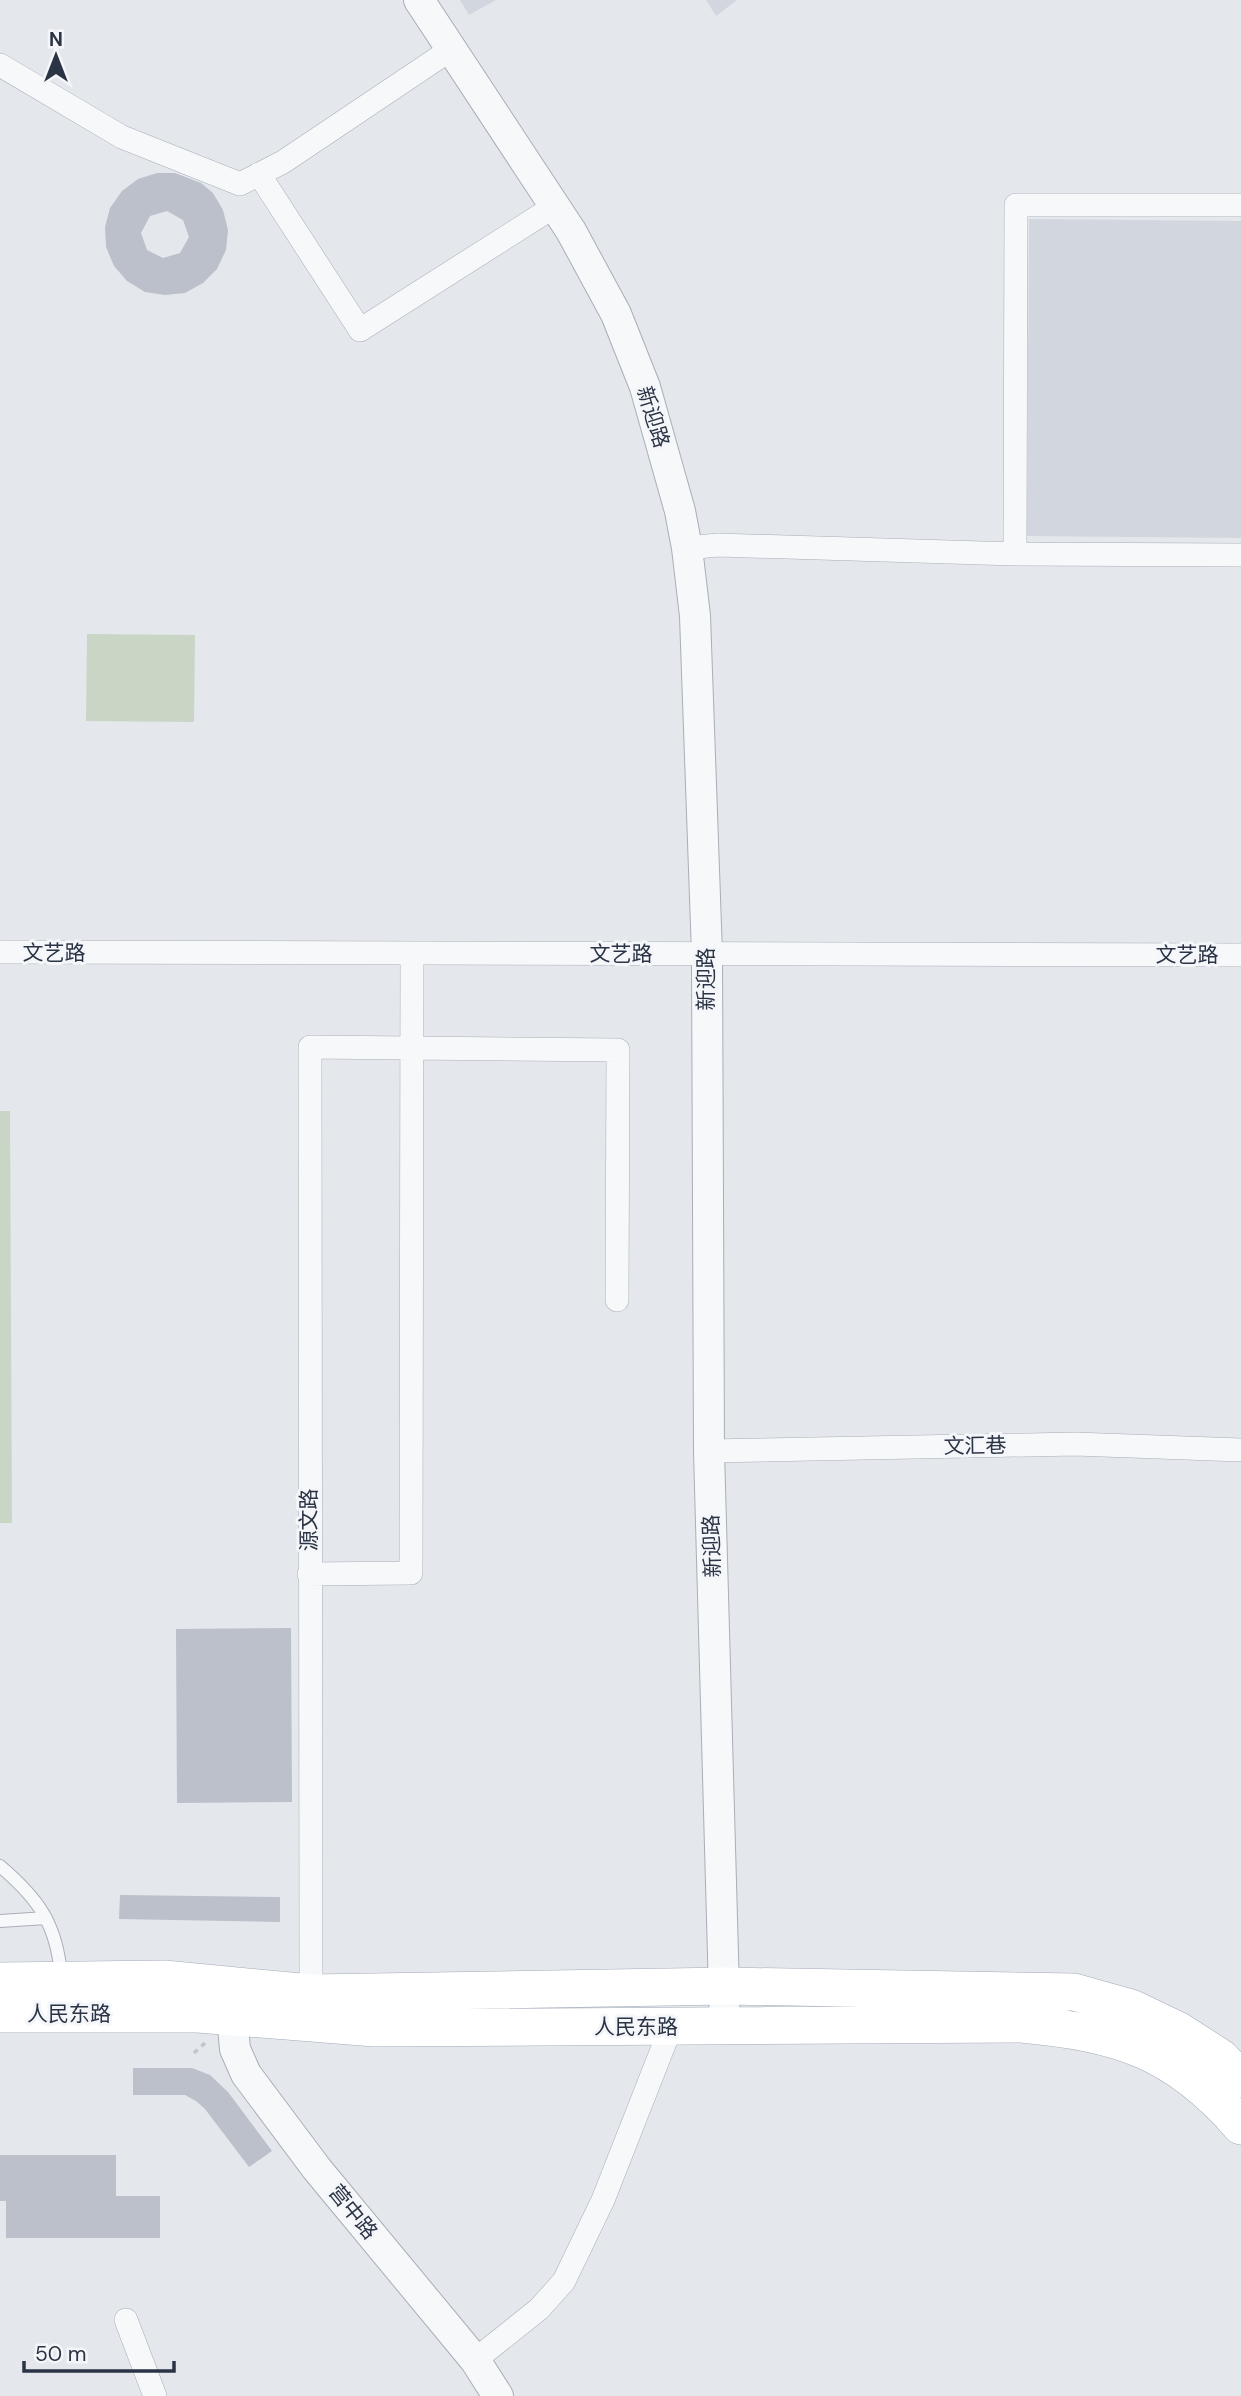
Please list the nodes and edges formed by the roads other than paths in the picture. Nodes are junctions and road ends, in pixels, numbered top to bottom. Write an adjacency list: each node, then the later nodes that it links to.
1 (419, 0): 2 (street, 新迎路)
2 (450, 50): 4 (street); 6 (street, 新迎路)
3 (0, 65): 4 (street)
4 (259, 174): 6 (street)
5 (1241, 205): 8 (street)
6 (555, 206): 7 (street, 新迎路)
7 (687, 548): 8 (street); 12 (street, 新迎路)
8 (1015, 554): 9 (street)
9 (1241, 555)
10 (0, 953): 11 (street, 文艺路)
11 (412, 953): 12 (street, 文艺路); 14 (street)
12 (707, 954): 13 (street, 文艺路); 17 (street, 新迎路)
13 (1241, 955)
14 (412, 1048): 15 (street); 18 (street); 18 (street, 源文路)
15 (617, 1300)
16 (1241, 1450): 17 (street, 文汇巷)
17 (709, 1451): 24 (street, 新迎路)
18 (309, 1574): 25 (street, 源文路)
19 (0, 1866): 20 (lane)
20 (46, 1918): 21 (lane); 22 (lane)
21 (0, 1921)
22 (61, 1980): 23 (main road, 人民东路); 25 (main road, 人民东路)
23 (0, 1981)
24 (726, 1986): 25 (main road, 人民东路); 29 (street, 新迎路); 30 (main road, 人民东路)
25 (311, 1993)
26 (0, 2014): 27 (main road, 人民东路)
27 (232, 2016): 28 (main road, 人民东路); 33 (street, 营中路)
28 (671, 2027): 29 (main road, 人民东路); 33 (street)
29 (725, 2027): 31 (main road, 人民东路)
30 (1241, 2079)
31 (1241, 2126)
32 (126, 2320): 34 (street)
33 (475, 2360): 35 (street, 营中路)
34 (155, 2396)
35 (498, 2396)

